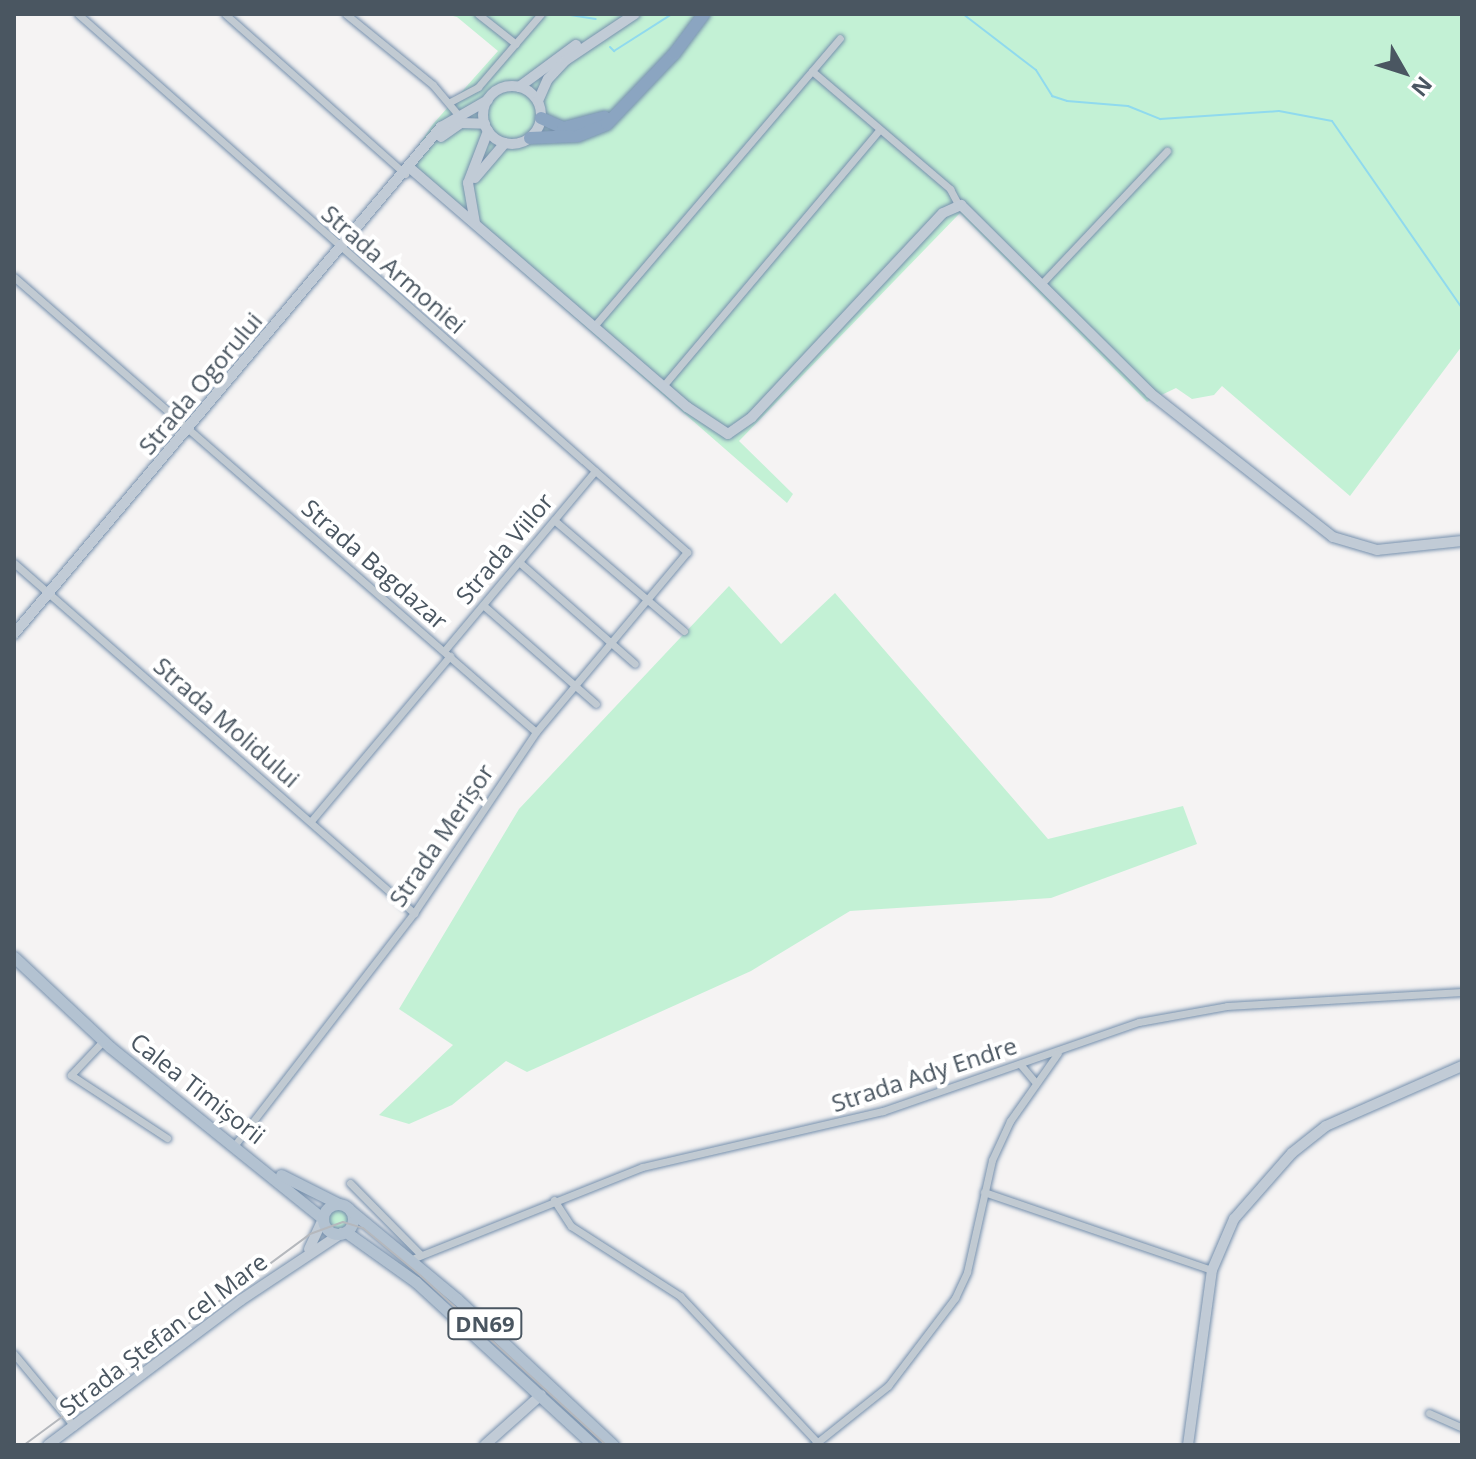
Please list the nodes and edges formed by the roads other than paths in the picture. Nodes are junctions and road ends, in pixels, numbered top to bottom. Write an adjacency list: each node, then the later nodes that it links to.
1 (78, 14): 29 (street, Strada Armoniei)
2 (225, 14): 25 (street)
3 (346, 14): 16 (street)
4 (478, 14): 10 (street)
5 (541, 14): 10 (street)
6 (635, 14): 8 (street)
7 (703, 15): 12 (highway)
8 (621, 23): 13 (street); 15 (street)
9 (840, 38): 11 (street)
10 (516, 44): 16 (street)
11 (812, 71): 20 (street); 32 (street)
12 (656, 73): 18 (highway); 21 (highway)
13 (519, 87): 14 (street); 15 (street)
14 (488, 100): 17 (street, Strada Ogorului); 19 (street)
15 (538, 101): 18 (street)
16 (450, 102): 17 (street)
17 (457, 114): 24 (street, Strada Ogorului)
18 (541, 118): 21 (street)
19 (487, 127): 22 (street); 24 (street, Strada Ogorului); 27 (street)
20 (880, 129): 26 (street); 33 (street)
21 (530, 138): 22 (street)
22 (505, 143): 27 (street)
23 (1167, 151): 31 (street)
24 (418, 158): 25 (street, Strada Ogorului)
25 (404, 170): 28 (street); 29 (street, Strada Ogorului)
26 (958, 204): 31 (street); 33 (street)
27 (472, 208): 28 (street)
28 (475, 223): 32 (street)
29 (340, 250): 34 (street, Strada Ogorului); 35 (street, Strada Armoniei)
30 (14, 277): 34 (street, Strada Bagdazar)
31 (1042, 283): 37 (street)
32 (595, 325): 33 (street)
33 (663, 386)
34 (188, 427): 41 (street, Strada Ogorului); 47 (street, Strada Bagdazar)
35 (595, 471): 36 (street, Strada Viilor); 38 (street, Strada Armoniei)
36 (554, 520): 39 (street, Strada Viilor); 42 (street)
37 (1462, 541)
38 (687, 552): 42 (street, Strada Merișor)
39 (519, 562): 43 (street, Strada Viilor); 46 (street)
40 (14, 563): 41 (street, Strada Molidului)
41 (48, 593): 45 (street, Strada Ogorului); 52 (street, Strada Molidului)
42 (647, 599): 44 (street); 46 (street, Strada Merișor)
43 (483, 605): 47 (street, Strada Viilor); 49 (street)
44 (684, 631)
45 (14, 634)
46 (611, 642): 48 (street); 49 (street, Strada Merișor)
47 (447, 654): 51 (street, Strada Bagdazar); 52 (street, Strada Viilor)
48 (635, 664)
49 (575, 686): 50 (street); 51 (street, Strada Merișor)
50 (596, 704)
51 (536, 732): 53 (street, Strada Merișor)
52 (311, 821): 53 (street, Strada Molidului)
53 (414, 913): 62 (street, Strada Merișor)
54 (14, 957): 56 (main road, Calea Timișorii / DN69)
55 (1462, 992): 57 (street, Strada Ady Endre)
56 (103, 1041): 61 (street, Calea Timișorii); 62 (main road, Calea Timișorii / DN69)
57 (1058, 1053): 58 (street, Strada Ady Endre); 60 (street)
58 (1020, 1064): 60 (street); 66 (street, Strada Ady Endre)
59 (1462, 1066): 73 (street)
60 (1036, 1083): 65 (street)
61 (167, 1138)
62 (235, 1145): 63 (main road, Calea Timișorii / DN69)
63 (266, 1168): 67 (main road, Calea Timișorii / DN69); 69 (main road, Calea Timișorii / DN69)
64 (350, 1183): 72 (street)
65 (984, 1192): 73 (street); 79 (street)
66 (554, 1200): 72 (street, Strada Ady Endre); 79 (street)
67 (339, 1204): 68 (main road, DN69); 69 (main road)
68 (351, 1211): 70 (main road); 72 (main road, DN69)
69 (323, 1219): 70 (main road, DN69); 71 (street, Strada Ștefan cel Mare)
70 (344, 1232): 71 (street, Strada Ștefan cel Mare); 75 (main road, DN69)
71 (302, 1256): 77 (street, Strada Ștefan cel Mare)
72 (416, 1257): 83 (main road, DN69)
73 (1212, 1270): 84 (street)
74 (14, 1354): 77 (street)
75 (541, 1395): 81 (street); 82 (main road, DN69)
76 (1429, 1413): 78 (street)
77 (74, 1426): 80 (street, Strada Ștefan cel Mare)
78 (1462, 1428)
79 (815, 1444)
80 (48, 1445)
81 (485, 1445)
82 (593, 1445)
83 (613, 1445)
84 (1188, 1445)

